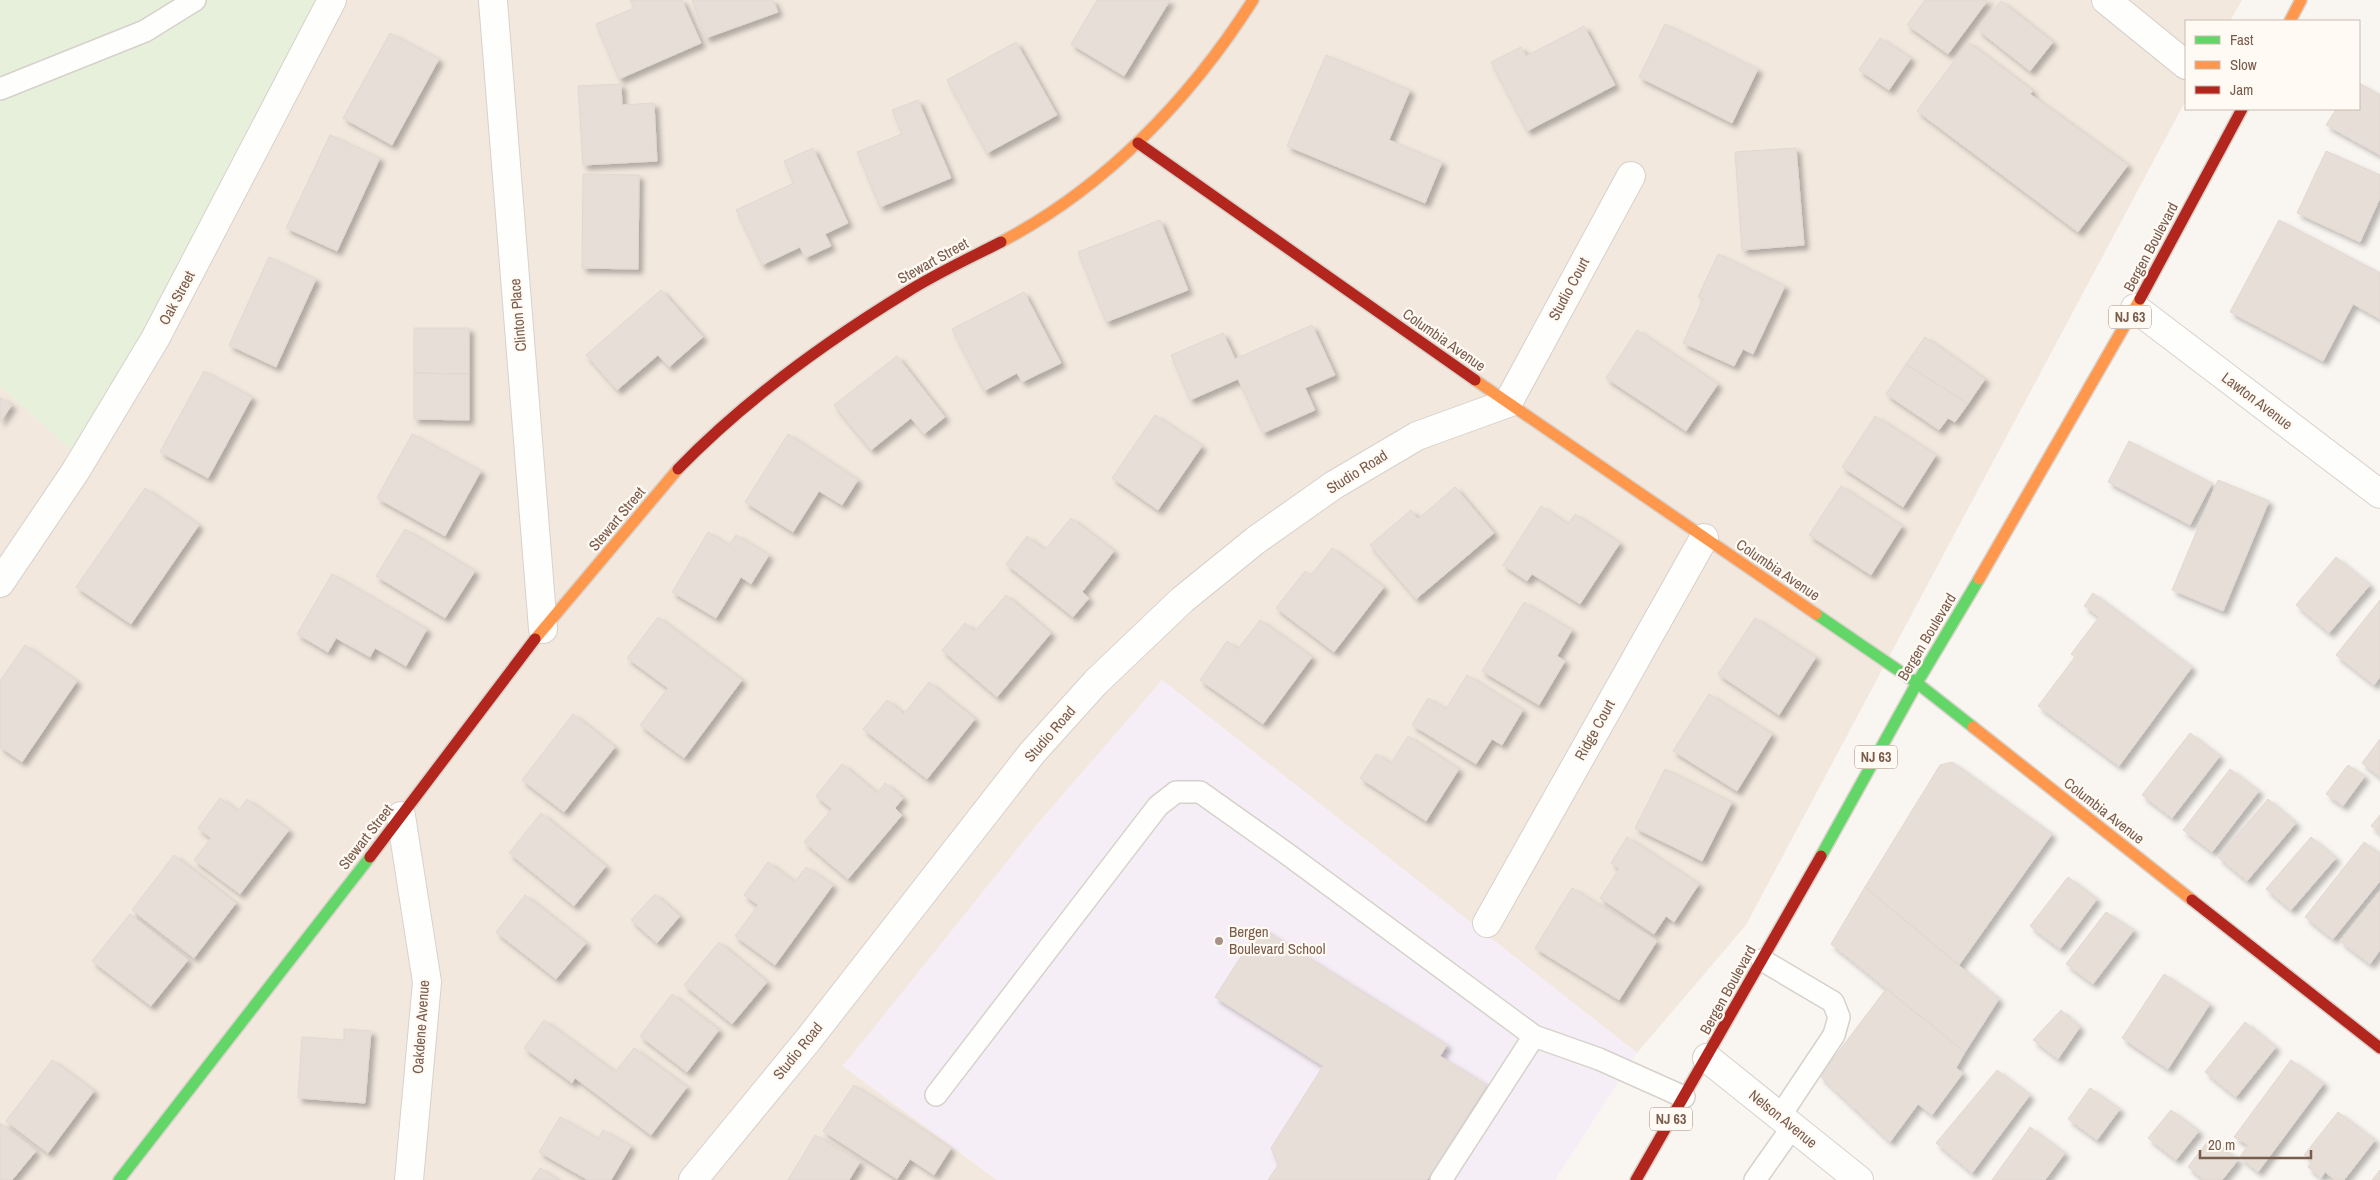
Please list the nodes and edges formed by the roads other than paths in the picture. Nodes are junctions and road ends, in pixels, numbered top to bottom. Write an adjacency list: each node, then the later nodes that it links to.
1 (195, 0): 9 (lane)
2 (332, 0): 17 (street, Oak Street)
3 (494, 0): 18 (street, Clinton Place)
4 (1252, 0): 11 (street, Stewart Street)
5 (2106, 0): 8 (street)
6 (2301, 0): 7 (street)
7 (2291, 20)
8 (2185, 64)
9 (0, 89)
10 (2240, 110): 13 (street, Bergen Boulevard / NJ 63)
11 (1138, 143): 14 (street, Columbia Avenue); 18 (street, Stewart Street)
12 (1631, 176): 14 (street, Studio Court)
13 (2135, 308): 15 (street, Lawton Avenue); 19 (street, Bergen Boulevard / NJ 63)
14 (1508, 403): 16 (street, Columbia Avenue); 29 (street, Studio Road)
15 (2380, 494)
16 (1704, 538): 19 (street, Columbia Avenue); 21 (street, Ridge Court)
17 (0, 582)
18 (543, 629): 20 (street, Stewart Street)
19 (1917, 682): 22 (street, Bergen Boulevard / NJ 63); 24 (street, Columbia Avenue)
20 (402, 816): 31 (street, Stewart Street); 32 (street, Oakdene Avenue)
21 (1486, 923)
22 (1762, 960): 25 (street, Bergen Boulevard / NJ 63); 28 (lane)
23 (1534, 1036): 26 (lane); 27 (lane); 33 (lane)
24 (2380, 1048)
25 (1707, 1058): 27 (street, Bergen Boulevard / NJ 63); 28 (street, Nelson Avenue)
26 (936, 1095)
27 (1684, 1097): 34 (street, Bergen Boulevard / NJ 63)
28 (1786, 1121): 30 (street, Nelson Avenue); 35 (lane)
29 (699, 1178)
30 (1853, 1178)
31 (119, 1180)
32 (409, 1180)
33 (1441, 1180)
34 (1636, 1180)
35 (1755, 1180)

